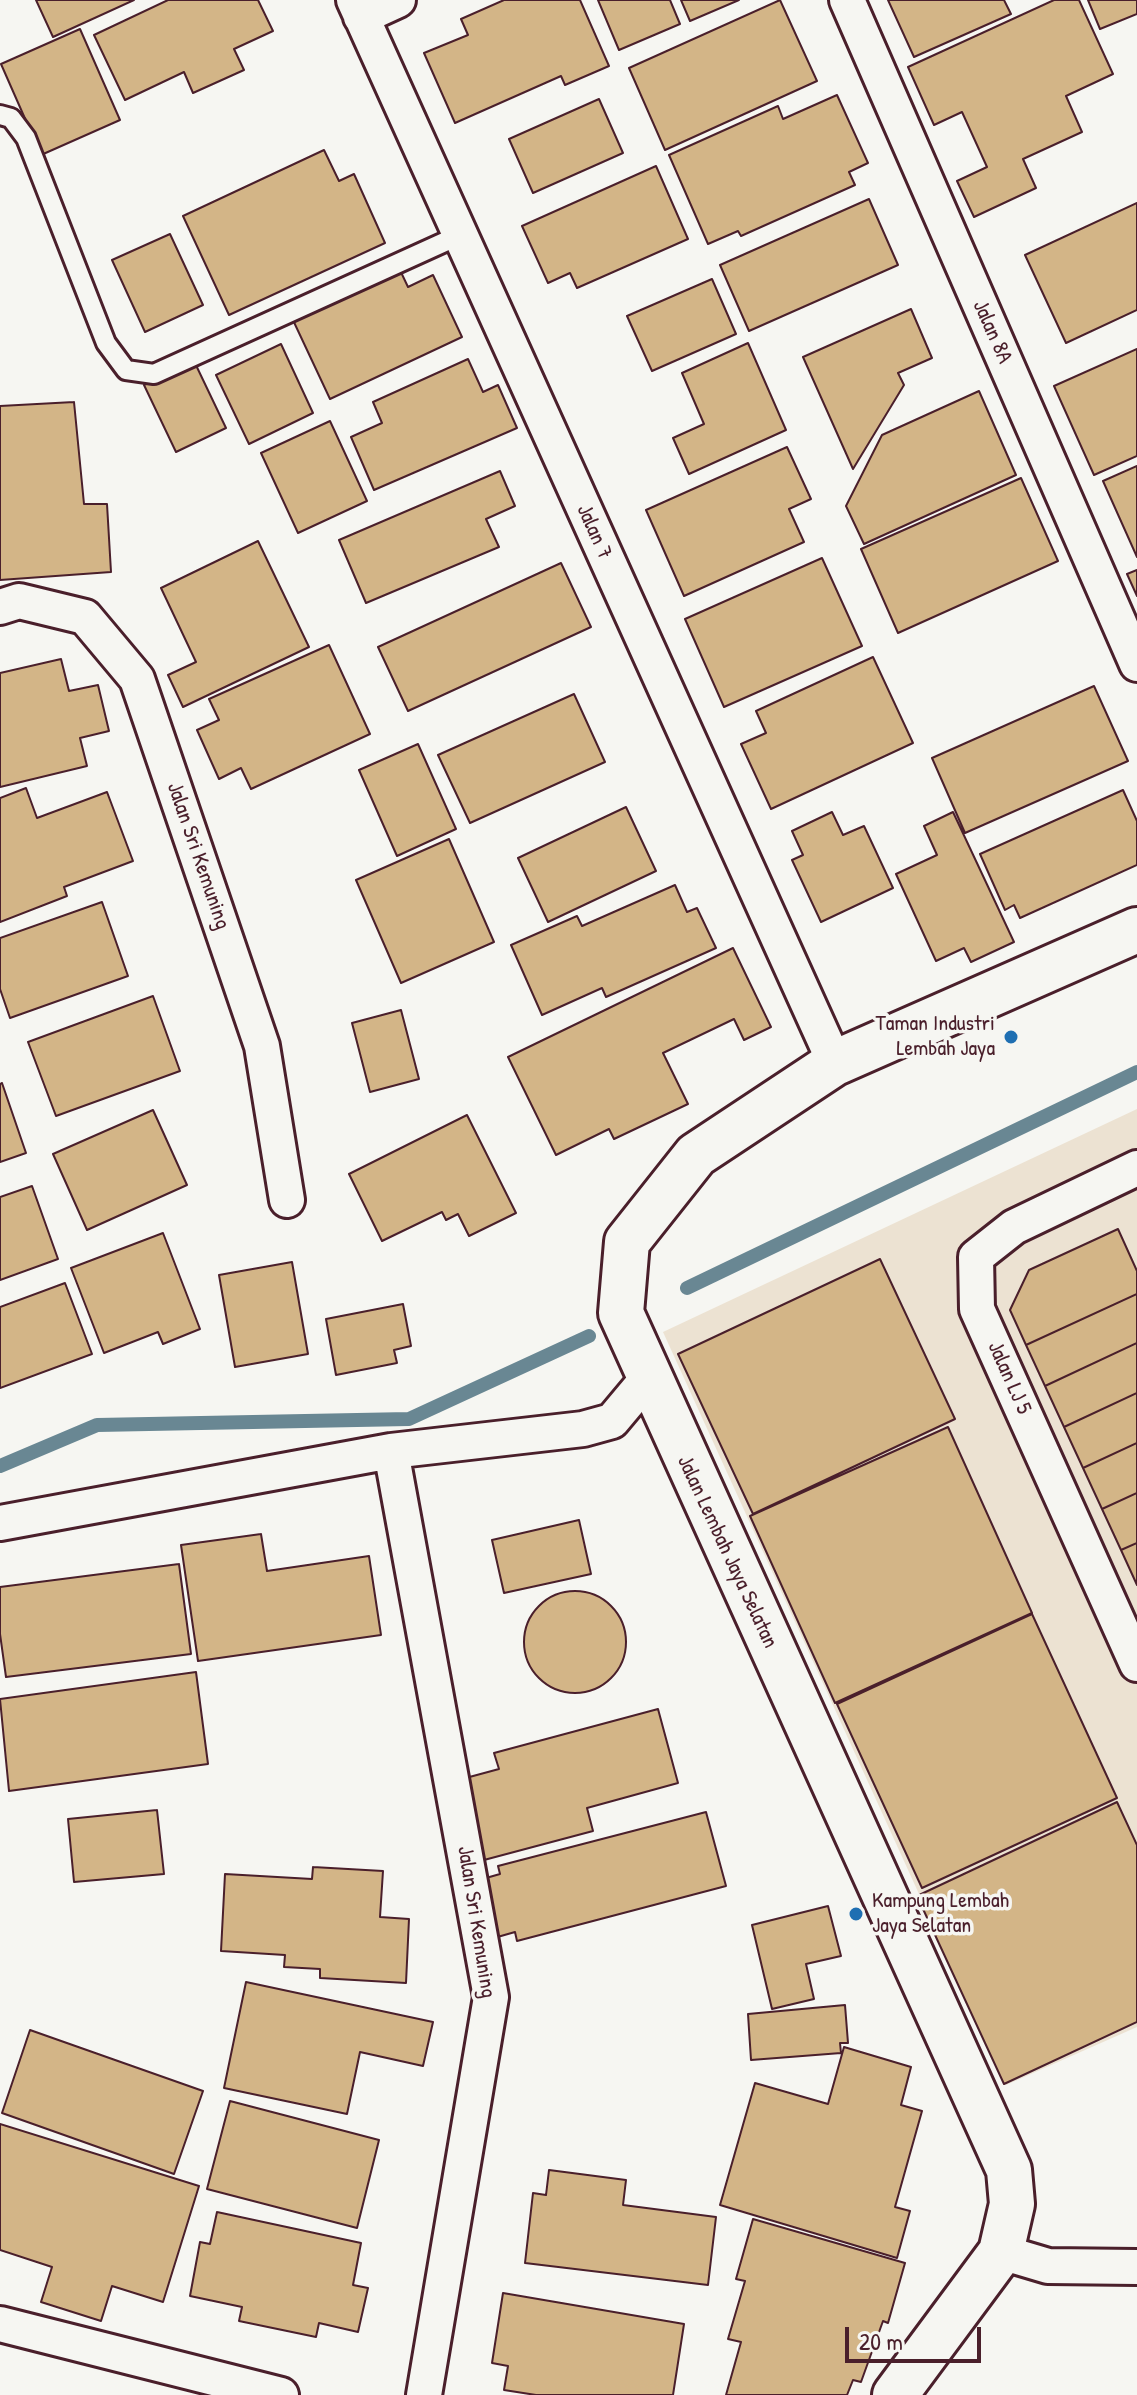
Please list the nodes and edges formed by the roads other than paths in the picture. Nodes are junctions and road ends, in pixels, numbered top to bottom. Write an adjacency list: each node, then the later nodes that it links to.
1 (398, 0): 3 (street)
2 (847, 0): 7 (street, Jalan 8A)
3 (358, 8): 5 (street, Jalan 7)
4 (0, 115): 5 (lane)
5 (460, 235): 9 (street, Jalan 7)
6 (0, 607): 11 (street, Jalan Sri Kemuning)
7 (1137, 664)
8 (1137, 930): 9 (street, Jalan Lembah Jaya Selatan)
9 (835, 1063): 12 (street, Jalan Lembah Jaya Selatan)
10 (1137, 1168): 15 (street, Jalan LJ 5)
11 (287, 1200)
12 (648, 1378): 13 (street); 16 (street, Jalan Lembah Jaya Selatan)
13 (391, 1451): 14 (street); 20 (street, Jalan Sri Kemuning)
14 (0, 1523)
15 (1137, 1664)
16 (1001, 2252): 17 (street); 21 (street, Jalan Lembah Jaya Selatan)
17 (1137, 2267)
18 (0, 2324): 19 (street)
19 (281, 2395)
20 (424, 2395)
21 (895, 2395)

